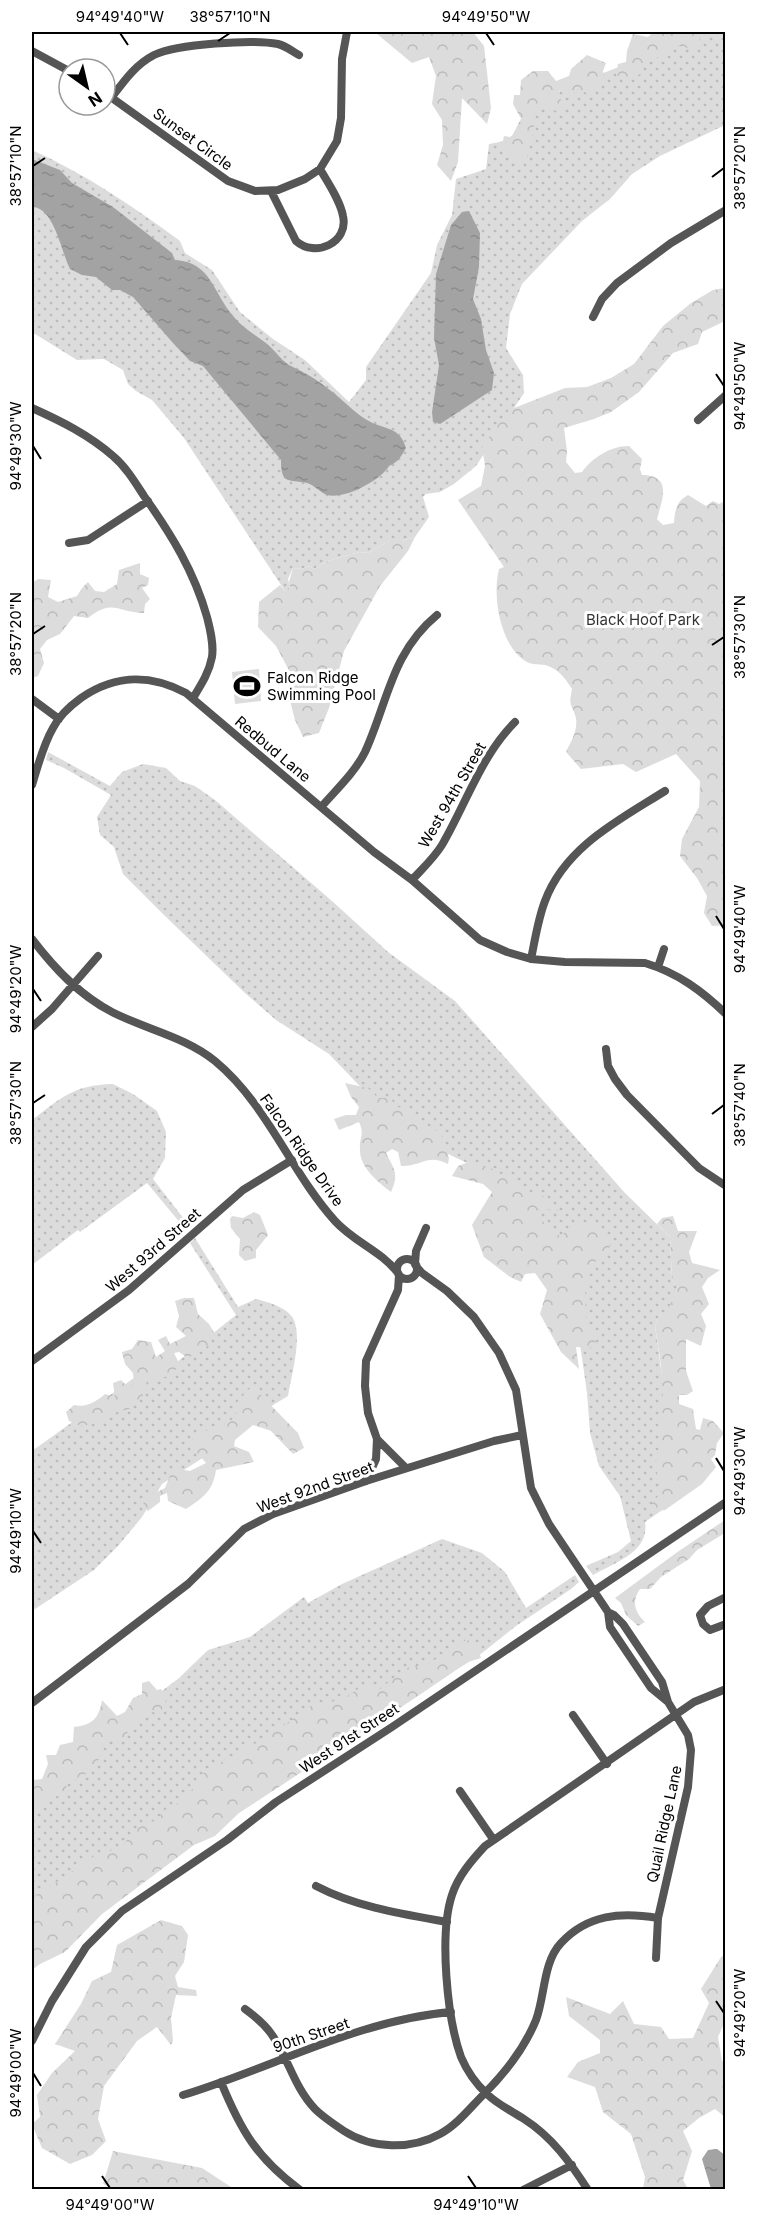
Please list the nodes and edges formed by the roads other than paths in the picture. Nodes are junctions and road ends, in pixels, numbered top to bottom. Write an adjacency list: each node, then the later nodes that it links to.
1 (347, 32): 7 (street, Sunset Circle)
2 (32, 51): 4 (street)
3 (298, 55): 5 (street)
4 (57, 65)
5 (117, 87)
6 (117, 101): 8 (street, Sunset Circle)
7 (320, 169): 8 (street, Sunset Circle); 8 (street)
8 (271, 191)
9 (726, 210): 10 (street)
10 (593, 317)
11 (726, 395): 13 (street)
12 (32, 408): 14 (street)
13 (698, 420)
14 (148, 501): 15 (street); 17 (street)
15 (69, 543)
16 (437, 615): 23 (street)
17 (193, 698): 19 (street, Redbud Lane); 23 (street, Redbud Lane)
18 (32, 699): 19 (street)
19 (59, 719): 21 (street, Redbud Lane)
20 (514, 722): 24 (street, West 94th Street)
21 (32, 785)
22 (665, 791): 28 (street)
23 (322, 806): 24 (street, Redbud Lane)
24 (412, 880): 28 (street, Redbud Lane)
25 (32, 939): 30 (street, Falcon Ridge Drive)
26 (664, 949): 29 (street)
27 (98, 956): 30 (street)
28 (531, 959): 29 (street, Redbud Lane)
29 (658, 967): 31 (street, Redbud Lane)
30 (73, 984): 32 (street); 34 (street, Falcon Ridge Drive)
31 (726, 1014)
32 (32, 1027)
33 (606, 1049): 35 (street)
34 (292, 1160): 39 (street, Falcon Ridge Drive); 45 (street, West 93rd Street)
35 (726, 1186)
36 (426, 1228): 37 (street)
37 (416, 1251): 38 (street); 40 (street)
38 (405, 1259): 39 (street); 40 (street); 41 (street)
39 (387, 1260): 41 (street, Falcon Ridge Drive)
40 (416, 1265): 42 (street); 43 (street)
41 (398, 1274): 42 (street); 44 (street)
42 (411, 1278): 43 (street); 44 (street)
43 (432, 1282): 46 (street)
44 (398, 1290): 47 (street)
45 (32, 1361)
46 (522, 1435): 48 (street, West 92nd Street); 51 (street)
47 (377, 1439): 48 (street); 49 (street)
48 (406, 1468): 49 (street, West 92nd Street)
49 (366, 1481): 57 (street, West 92nd Street)
50 (726, 1502): 51 (street, West 91st Street)
51 (594, 1591): 53 (street, Quail Ridge Lane); 69 (street, West 91st Street)
52 (726, 1597): 54 (street)
53 (608, 1612): 56 (street, Quail Ridge Lane); 56 (street, Quail Ridge Lane)
54 (726, 1624)
55 (726, 1689): 59 (street)
56 (668, 1702): 59 (street, Quail Ridge Lane)
57 (32, 1703)
58 (573, 1715): 60 (street)
59 (676, 1715): 60 (street); 64 (street, Quail Ridge Lane)
60 (607, 1764): 62 (street)
61 (460, 1791): 62 (street)
62 (494, 1839): 65 (street)
63 (315, 1886): 65 (street)
64 (658, 1918): 66 (street, Quail Ridge Lane); 72 (street)
65 (447, 1922): 68 (street)
66 (656, 1958)
67 (246, 2009): 70 (street)
68 (451, 2013): 70 (street, 90th Street); 72 (street)
69 (32, 2041)
70 (285, 2058): 71 (street, 90th Street); 72 (street)
71 (221, 2082): 73 (street, 90th Street); 75 (street)
72 (486, 2094): 74 (street)
73 (183, 2095)
74 (572, 2165): 76 (street); 77 (street)
75 (300, 2190)
76 (523, 2190)
77 (588, 2190)

